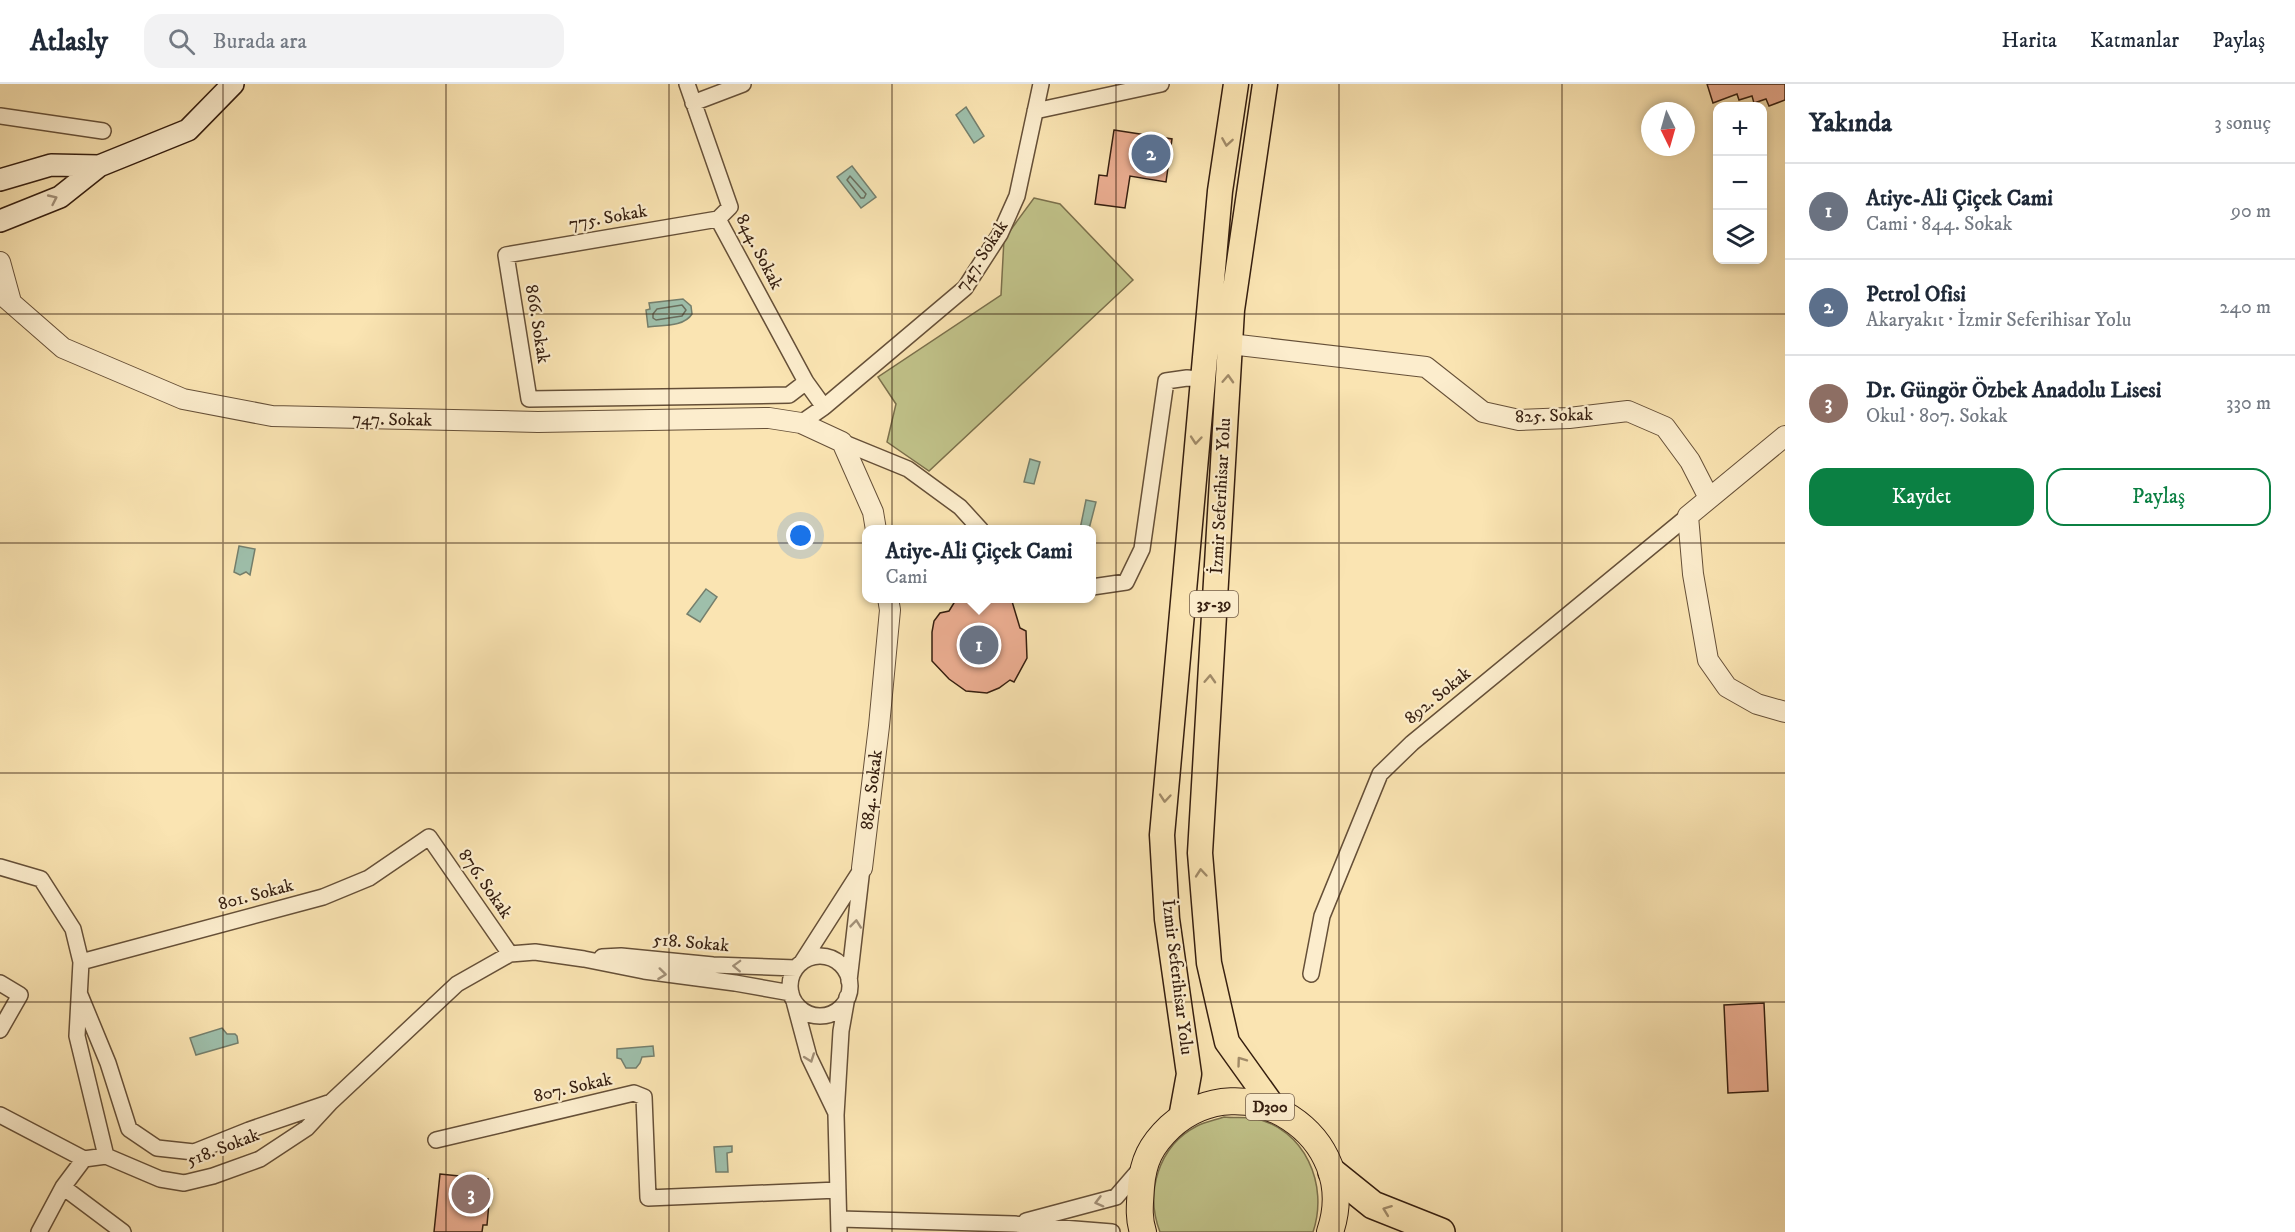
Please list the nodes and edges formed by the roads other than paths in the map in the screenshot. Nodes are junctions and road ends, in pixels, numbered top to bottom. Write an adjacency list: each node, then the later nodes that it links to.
1 (233, 84): 12 (main road)
2 (687, 84): 8 (street, 844. Sokak)
3 (743, 84): 8 (street)
4 (1041, 84): 9 (street, 747. Sokak)
5 (1161, 84): 9 (street)
6 (1236, 84): 21 (main road, İzmir Seferihisar Yolu / 35-39, one-way to 21)
7 (1265, 84): 20 (main road, İzmir Seferihisar Yolu / 35-39)
8 (693, 103): 15 (street, 844. Sokak)
9 (1035, 111): 23 (street, 747. Sokak)
10 (0, 116): 11 (street)
11 (103, 131)
12 (99, 166): 13 (main road); 16 (main road, one-way to 12)
13 (0, 180)
14 (0, 213): 16 (main road)
15 (718, 219): 17 (street, 775. Sokak); 22 (street, 844. Sokak)
16 (0, 222)
17 (506, 255): 22 (street, 866. Sokak)
18 (0, 262): 19 (street)
19 (5, 298): 24 (street, 747. Sokak)
20 (1230, 344): 27 (street, 825. Sokak); 49 (main road, İzmir Seferihisar Yolu / 35-39, one-way to 20)
21 (1201, 379): 31 (street); 52 (main road, İzmir Seferihisar Yolu / 35-39, one-way to 52)
22 (806, 382): 23 (street, 844. Sokak)
23 (824, 406): 24 (street)
24 (801, 423): 26 (street)
25 (1785, 436): 27 (street)
26 (842, 442): 29 (street); 30 (street)
27 (1709, 498): 28 (street)
28 (1688, 516): 33 (street); 41 (street, 892. Sokak)
29 (875, 525)
30 (976, 525)
31 (1096, 586)
32 (889, 603): 36 (street, 884. Sokak)
33 (1785, 712)
34 (429, 837): 37 (street, 876. Sokak); 39 (street, 801. Sokak)
35 (0, 867): 39 (street)
36 (862, 868): 40 (street); 42 (street, 884. Sokak, one-way to 36)
37 (510, 954): 38 (street, 518. Sokak); 48 (street, 518. Sokak)
38 (584, 959): 40 (street, 518. Sokak, one-way to 38); 45 (street, 518. Sokak, one-way to 45)
39 (81, 962): 44 (street)
40 (799, 965): 42 (street); 45 (street)
41 (1311, 974)
42 (849, 981): 46 (street)
43 (0, 983): 47 (street)
44 (80, 996): 48 (street); 54 (street)
45 (793, 997): 46 (street); 50 (street, one-way to 50)
46 (847, 997): 50 (street)
47 (0, 1030)
48 (331, 1102): 54 (street, 518. Sokak)
49 (1275, 1108): 52 (highway, D300); 57 (highway, D300)
50 (836, 1114): 59 (street)
51 (0, 1115): 55 (street)
52 (1181, 1118): 56 (highway, D300)
53 (436, 1140): 59 (street, 807. Sokak)
54 (106, 1156): 55 (street)
55 (84, 1159): 58 (street)
56 (1143, 1166): 61 (street, one-way to 61); 65 (highway, D300)
57 (1332, 1172): 66 (highway); 67 (highway, one-way to 57)
58 (63, 1187): 62 (street); 63 (street)
59 (838, 1190): 60 (street)
60 (839, 1226): 61 (street)
61 (1014, 1228): 64 (street)
62 (39, 1232)
63 (123, 1232)
64 (1112, 1232)
65 (1143, 1232)
66 (1330, 1232)
67 (1441, 1232)

